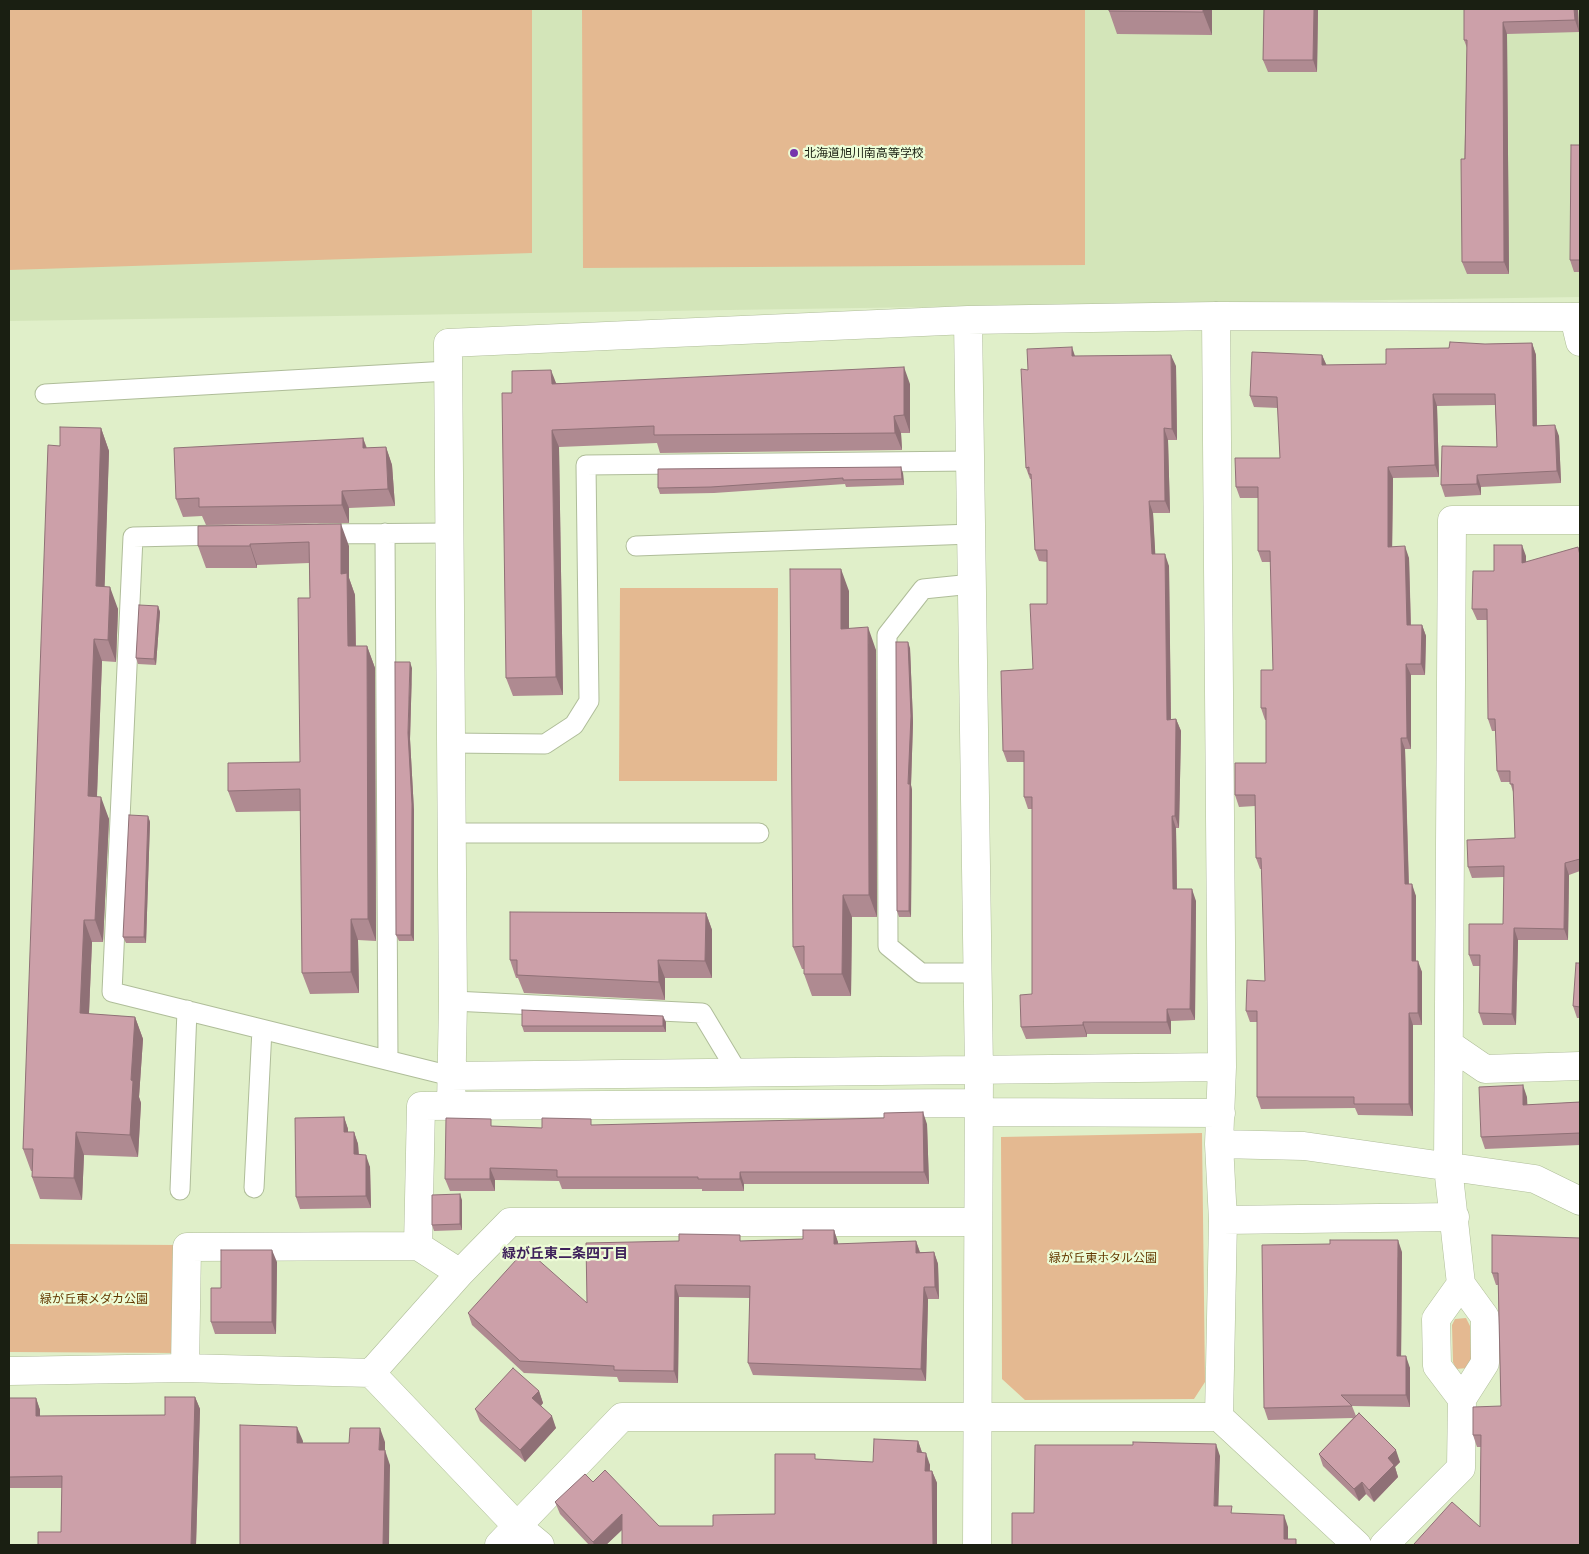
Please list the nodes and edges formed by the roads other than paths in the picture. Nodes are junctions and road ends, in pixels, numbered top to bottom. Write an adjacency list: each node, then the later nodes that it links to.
1 (1216, 316): 2 (street); 3 (street); 25 (street)
2 (968, 320): 4 (street); 6 (street)
3 (1578, 325)
4 (448, 371): 5 (lane); 8 (street)
5 (45, 394)
6 (971, 461): 11 (street); 15 (lane)
7 (1580, 520): 22 (street)
8 (448, 533): 10 (lane); 15 (street)
9 (298, 534): 10 (lane)
10 (385, 534): 23 (lane)
11 (972, 534): 13 (lane); 14 (street)
12 (240, 535): 20 (lane)
13 (636, 546)
14 (972, 584): 18 (street); 18 (lane)
15 (450, 743): 16 (street)
16 (451, 833): 17 (lane); 19 (street)
17 (760, 833)
18 (978, 973): 26 (street)
19 (453, 1001): 27 (lane); 28 (street)
20 (187, 1010): 21 (lane); 35 (lane)
21 (262, 1029): 23 (lane); 34 (lane)
22 (1450, 1045): 24 (street); 33 (street)
23 (388, 1060): 28 (lane)
24 (1580, 1066)
25 (1222, 1067): 26 (street); 31 (street)
26 (979, 1071): 27 (street); 30 (street)
27 (738, 1073): 28 (street)
28 (451, 1076): 29 (street)
29 (451, 1107): 30 (street); 40 (street)
30 (979, 1108): 31 (street); 39 (street)
31 (1221, 1113): 32 (street)
32 (1219, 1144): 33 (street); 38 (street)
33 (1448, 1167): 36 (street); 37 (street)
34 (254, 1188)
35 (180, 1190)
36 (1580, 1201)
37 (1455, 1218): 38 (street); 42 (street)
38 (1223, 1220): 48 (street)
39 (978, 1222): 41 (street); 47 (street)
40 (418, 1246): 41 (street); 43 (street)
41 (460, 1273): 45 (street)
42 (1461, 1284): 46 (street); 46 (street)
43 (185, 1368): 44 (street); 45 (street)
44 (9, 1371)
45 (371, 1373): 49 (street)
46 (1462, 1399): 54 (street)
47 (977, 1418): 48 (street); 49 (street); 52 (street)
48 (1219, 1418): 53 (street)
49 (517, 1526): 50 (street); 51 (street)
50 (499, 1545)
51 (540, 1545)
52 (977, 1545)
53 (1357, 1545)
54 (1384, 1545)

